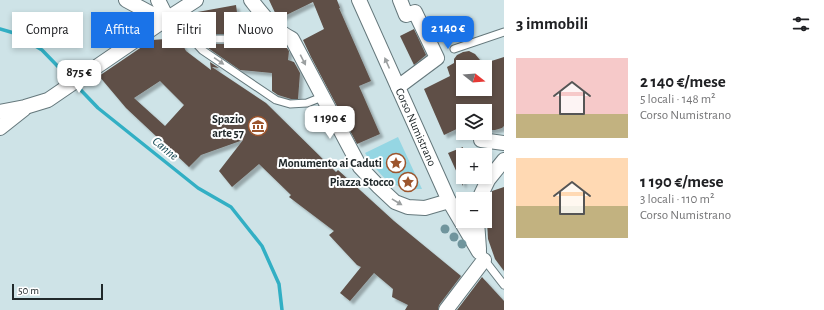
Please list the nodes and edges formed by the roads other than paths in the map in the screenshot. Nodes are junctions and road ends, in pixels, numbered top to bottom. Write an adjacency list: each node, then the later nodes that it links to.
1 (126, 0): 10 (street)
2 (158, 0): 9 (street)
3 (198, 0): 7 (street)
4 (251, 0): 8 (street)
5 (360, 0): 16 (street, Corso Numistrano, one-way to 5)
6 (400, 0): 16 (street)
7 (178, 12)
8 (261, 12)
9 (162, 13)
10 (162, 19)
11 (162, 21): 18 (street)
12 (504, 32): 15 (lane)
13 (287, 36): 17 (street, one-way to 17)
14 (200, 48): 17 (lane, one-way to 17)
15 (454, 49)
16 (398, 86): 25 (street, Corso Numistrano)
17 (322, 97): 25 (street, one-way to 25)
18 (26, 107): 19 (street); 20 (street)
19 (0, 112)
20 (0, 128)
21 (481, 140): 22 (street)
22 (504, 143)
23 (504, 160): 24 (street)
24 (482, 192)
25 (449, 201): 27 (street, Corso Numistrano)
26 (479, 228): 27 (street)
27 (482, 256): 28 (lane); 29 (street)
28 (504, 285)
29 (446, 310)

